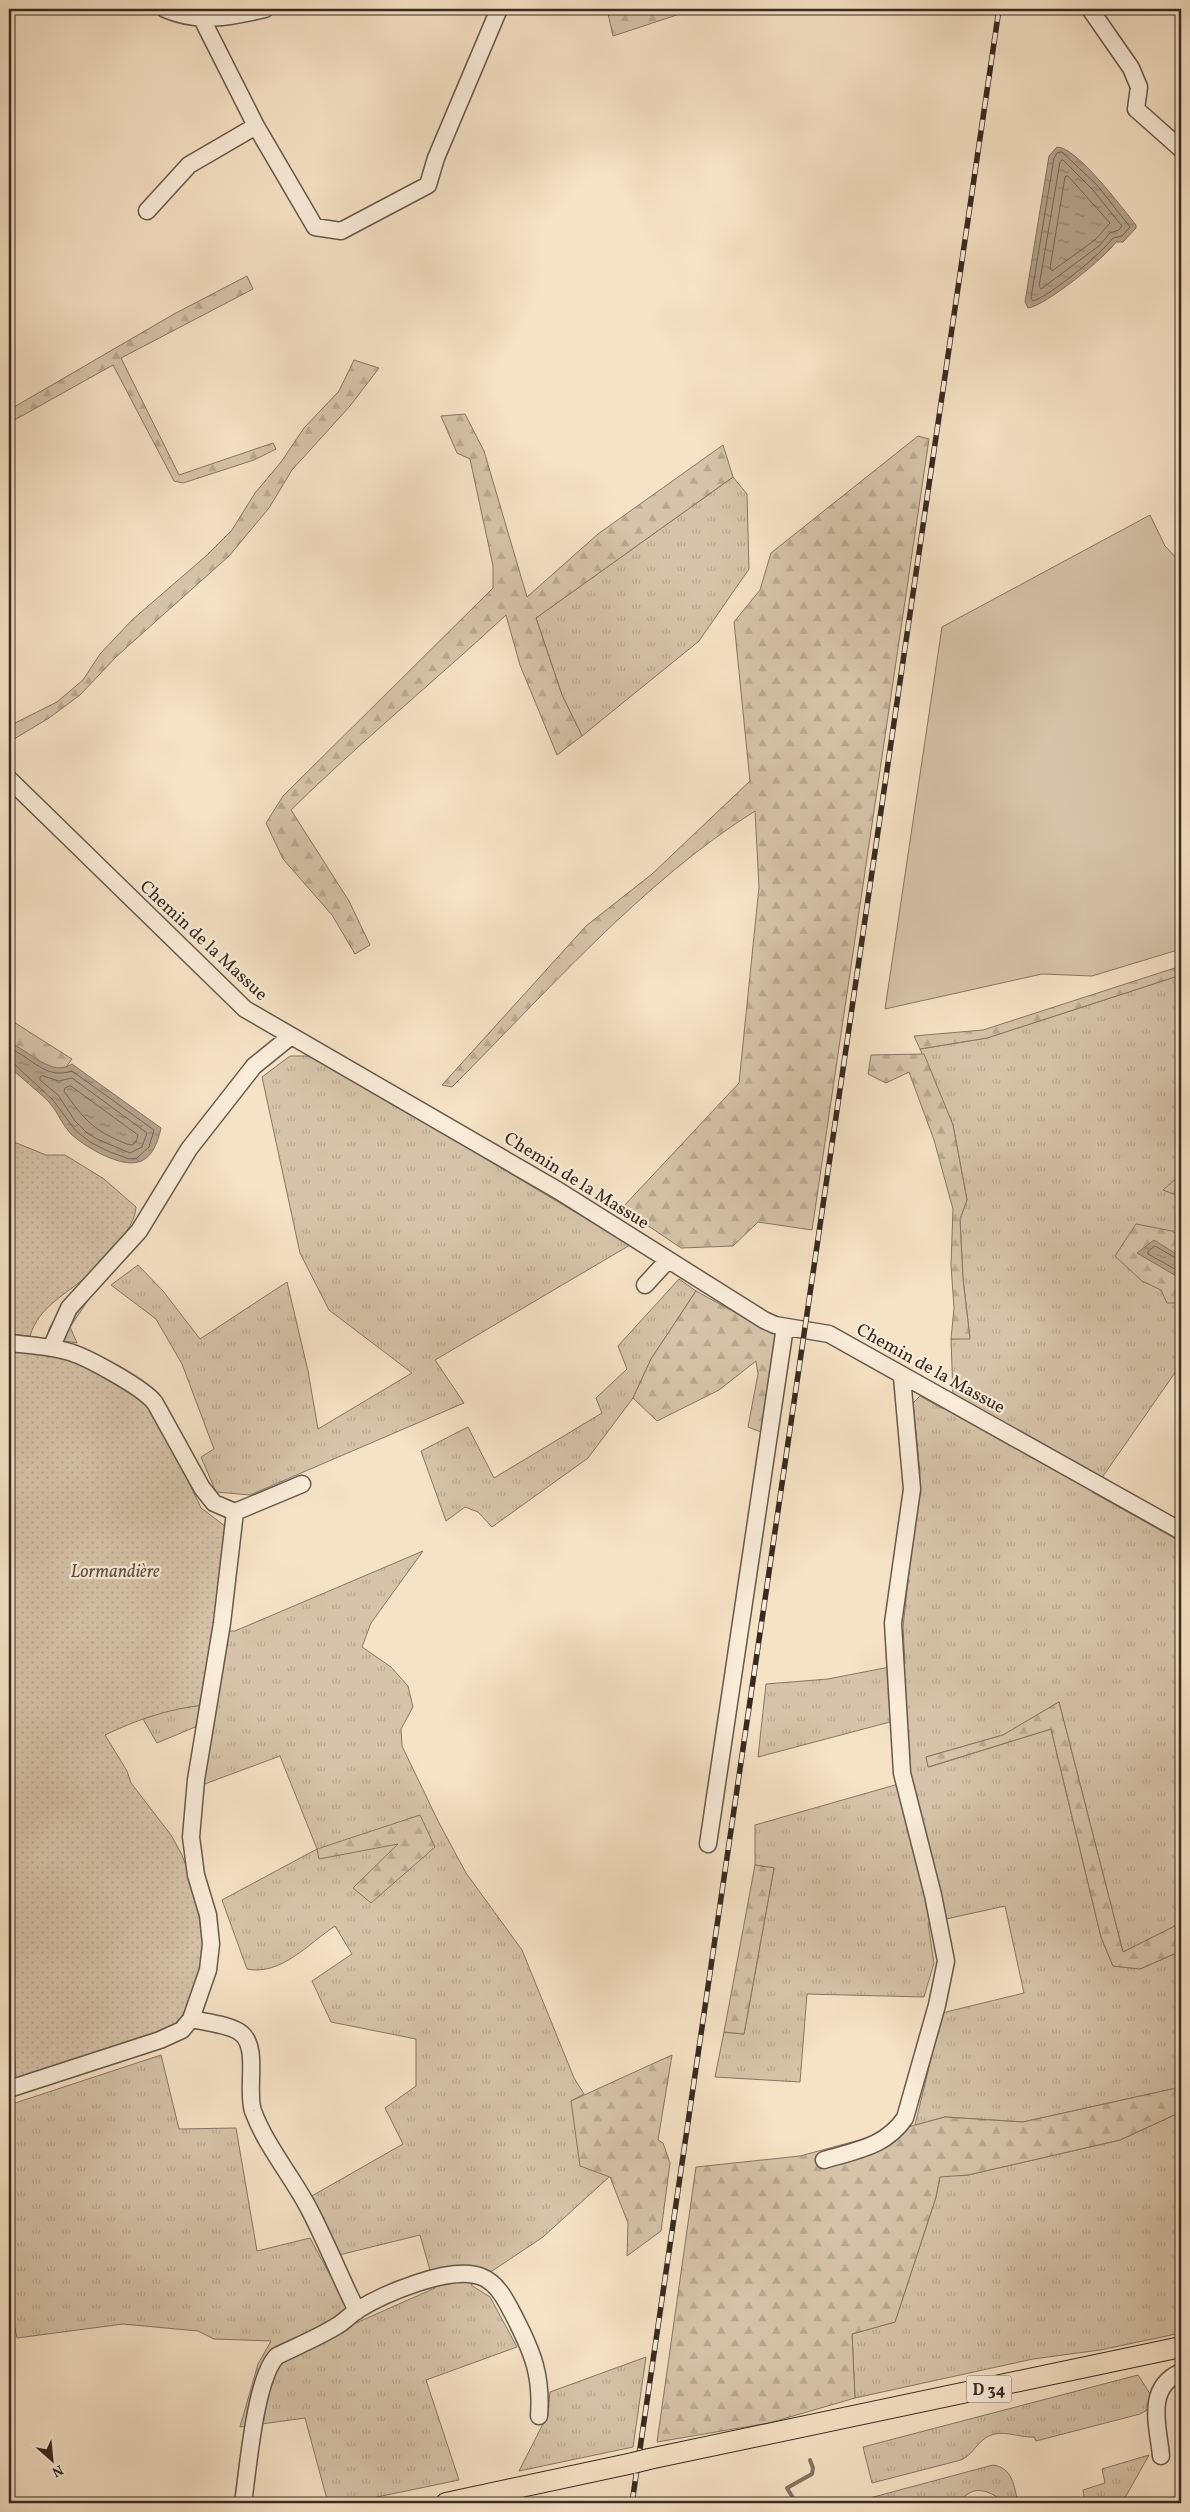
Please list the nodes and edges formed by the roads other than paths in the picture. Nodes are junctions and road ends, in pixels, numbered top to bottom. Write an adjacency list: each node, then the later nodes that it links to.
1 (165, 9): 5 (street)
2 (264, 9): 5 (street)
3 (499, 9): 6 (street)
4 (1090, 9): 7 (street)
5 (202, 19): 6 (street)
6 (256, 126): 8 (street)
7 (1181, 149)
8 (147, 212)
9 (9, 779): 10 (street, Chemin de la Massue)
10 (291, 1036): 11 (street, Chemin de la Massue); 15 (street)
11 (668, 1260): 12 (street); 13 (street, Chemin de la Massue)
12 (645, 1285)
13 (785, 1327): 16 (street, Chemin de la Massue); 20 (street)
14 (9, 1343): 15 (street)
15 (51, 1348): 18 (street)
16 (902, 1377): 19 (street, Chemin de la Massue); 23 (street)
17 (302, 1484): 18 (street)
18 (235, 1512): 21 (street)
19 (1181, 1531)
20 (708, 1844)
21 (191, 2019): 22 (street); 24 (street)
22 (9, 2089)
23 (824, 2160)
24 (357, 2311): 27 (street); 29 (street)
25 (1181, 2347): 30 (main road, D 34)
26 (1181, 2372): 28 (street)
27 (539, 2416)
28 (1161, 2456)
29 (244, 2503)
30 (446, 2503)

